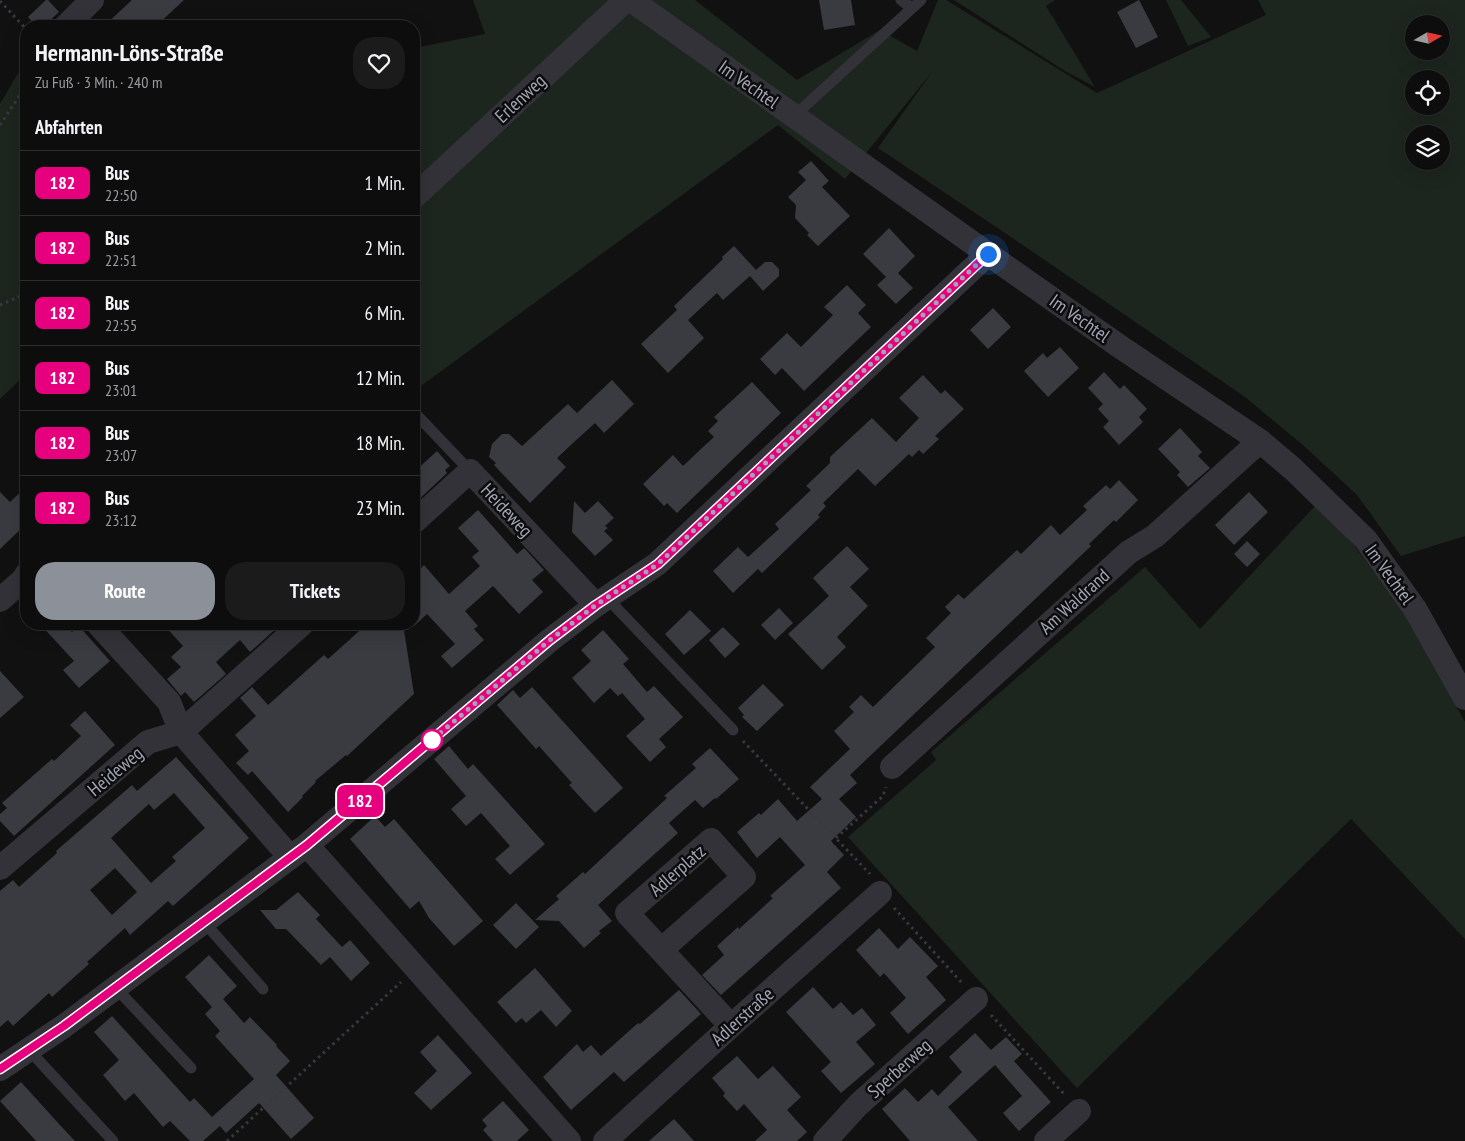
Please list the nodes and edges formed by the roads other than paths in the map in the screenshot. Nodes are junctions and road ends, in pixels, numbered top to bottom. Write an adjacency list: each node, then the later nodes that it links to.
1 (92, 0): 6 (street)
2 (626, 0): 8 (street, Erlenweg)
3 (630, 0): 7 (street, Im Vechtel)
4 (902, 0): 5 (lane)
5 (916, 4): 7 (lane)
6 (72, 20)
7 (794, 116): 9 (street, Im Vechtel)
8 (420, 191)
9 (988, 254): 11 (street, Im Vechtel); 16 (street)
10 (420, 418): 12 (lane)
11 (1260, 440): 19 (street, Im Vechtel); 22 (street, Am Waldrand)
12 (470, 471): 13 (street, Heideweg); 16 (street, Heideweg)
13 (420, 517)
14 (20, 582): 15 (street)
15 (0, 600)
16 (601, 602): 20 (lane); 23 (street)
17 (104, 630): 21 (street)
18 (295, 630): 21 (street, Heideweg)
19 (1465, 698)
20 (733, 730)
21 (181, 732): 23 (street); 24 (street, Heideweg)
22 (892, 767)
23 (299, 851): 26 (street); 38 (street)
24 (0, 868)
25 (880, 893): 31 (street, Adlerstraße)
26 (204, 922): 28 (street); 29 (lane)
27 (661, 950): 27 (street, Adlerplatz); 31 (street, Adlerplatz)
28 (115, 988): 32 (street); 33 (lane)
29 (263, 989)
30 (976, 999): 40 (street, Sperberweg)
31 (730, 1026): 39 (street, Adlerstraße)
32 (29, 1050): 34 (street); 37 (lane)
33 (191, 1068)
34 (0, 1069)
35 (1079, 1111): 36 (street)
36 (1059, 1137)
37 (113, 1141)
38 (569, 1141)
39 (605, 1141)
40 (825, 1141)

